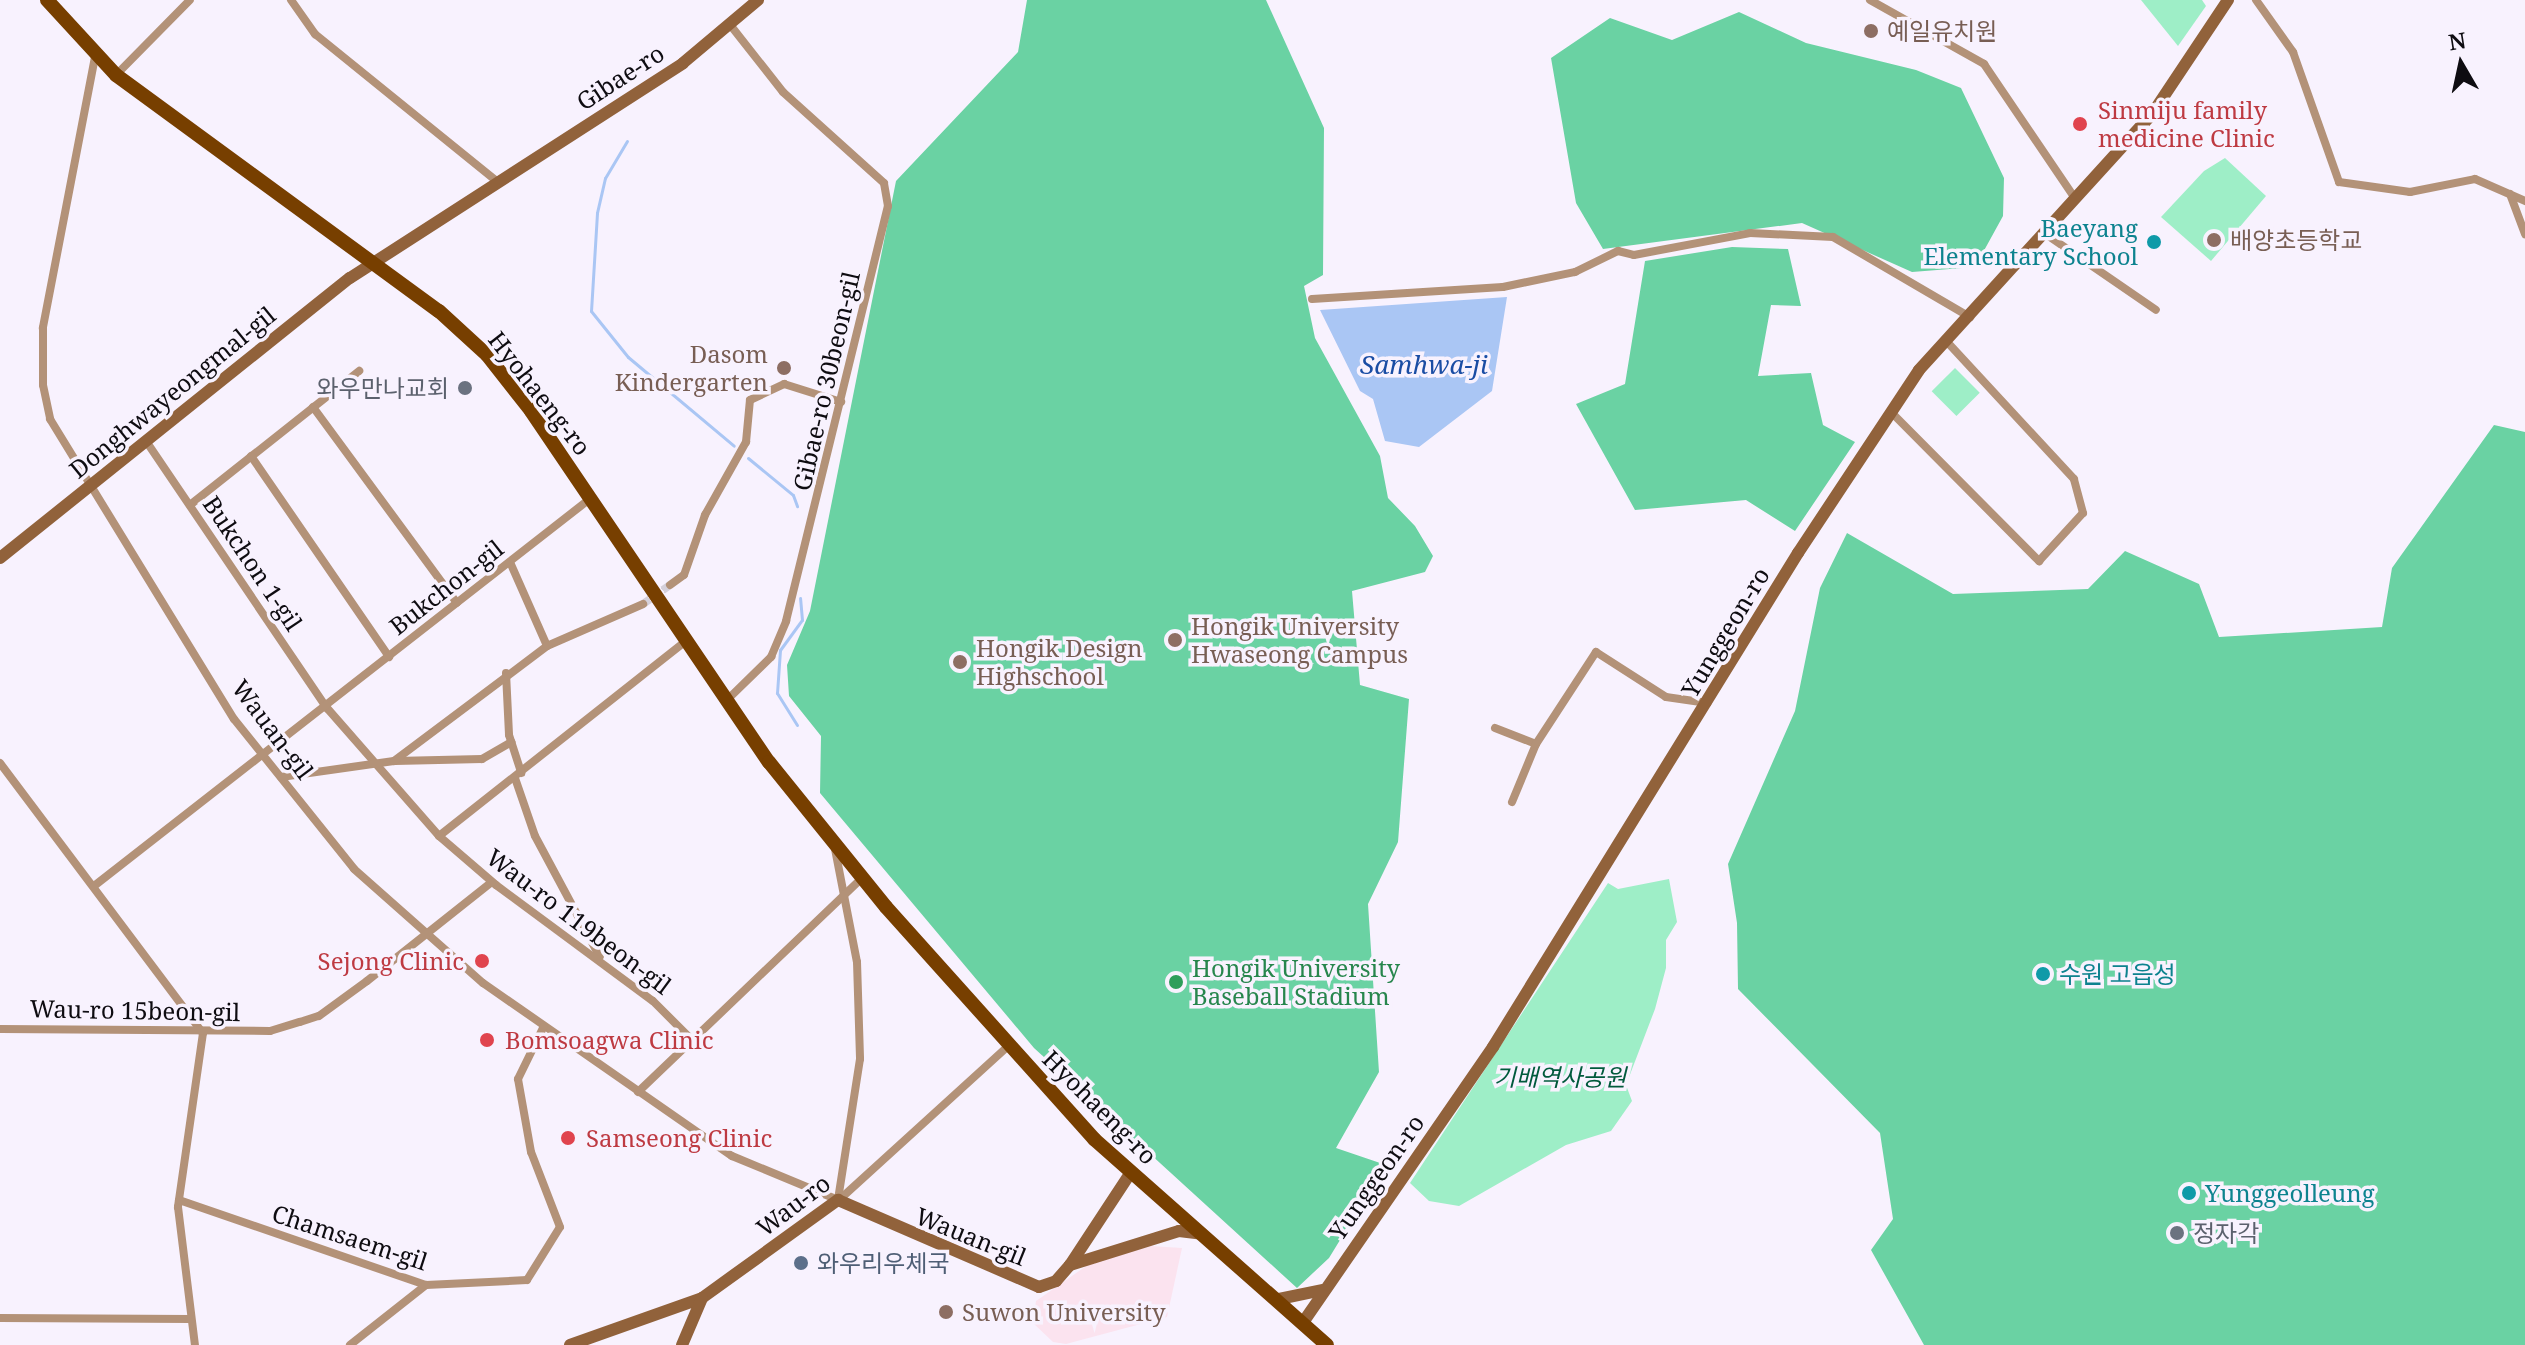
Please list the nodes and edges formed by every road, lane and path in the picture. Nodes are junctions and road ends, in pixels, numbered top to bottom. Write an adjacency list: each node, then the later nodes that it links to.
1 (47, 0): 9 (main road, Hyohaeng-ro)
2 (190, 0): 10 (street)
3 (291, 0): 11 (street)
4 (758, 0): 8 (street, Gibae-ro)
5 (1870, 0): 13 (street)
6 (2228, 0): 13 (street, Yunggeon-ro)
7 (2256, 0): 12 (street)
8 (731, 26): 11 (street, Gibae-ro); 23 (street, Gibae-ro 30beon-gil)
9 (95, 57): 10 (main road, Hyohaeng-ro); 28 (street, Wauan-gil)
10 (116, 75): 17 (main road, Hyohaeng-ro)
11 (499, 183): 17 (street, Gibae-ro)
12 (2510, 194): 14 (street); 15 (street)
13 (2077, 201): 16 (street, Yunggeon-ro)
14 (2525, 201)
15 (2525, 234)
16 (2047, 235): 19 (street); 20 (street, Yunggeon-ro)
17 (373, 262): 26 (street, Donghwayeongmal-gil); 29 (main road, Hyohaeng-ro)
18 (1312, 299): 20 (street)
19 (2156, 310)
20 (1970, 318): 21 (street, Yunggeon-ro)
21 (1947, 342): 25 (street, Yunggeon-ro); 25 (street)
22 (359, 371): 24 (street)
23 (841, 402): 33 (street); 40 (street, Gibae-ro 30beon-gil)
24 (313, 407): 27 (street); 34 (street)
25 (1892, 413): 41 (street, Yunggeon-ro)
26 (146, 441): 28 (street, Donghwayeongmal-gil); 30 (street, Bukchon 1-gil)
27 (251, 456): 30 (street); 38 (street)
28 (91, 486): 31 (street, Donghwayeongmal-gil); 46 (street, Wauan-gil)
29 (591, 498): 32 (street, Bukchon-gil); 36 (main road, Hyohaeng-ro)
30 (190, 505): 42 (street, Bukchon 1-gil)
31 (0, 558)
32 (510, 562): 34 (street, Bukchon-gil); 37 (street)
33 (670, 585)
34 (457, 603): 38 (street, Bukchon-gil)
35 (643, 604): 37 (street)
36 (687, 640): 40 (main road, Hyohaeng-ro); 50 (street)
37 (547, 646): 39 (street)
38 (389, 657): 42 (street, Bukchon-gil)
39 (506, 673): 44 (street); 47 (street)
40 (727, 700): 54 (main road, Hyohaeng-ro)
41 (1709, 703): 45 (street); 73 (street, Yunggeon-ro)
42 (327, 708): 46 (street, Bukchon-gil); 49 (street, Wau-ro 119beon-gil)
43 (1495, 728): 45 (street)
44 (511, 742): 47 (street); 50 (street)
45 (1536, 744): 52 (street)
46 (262, 754): 51 (street, Wauan-gil); 57 (street, Bukchon-gil)
47 (394, 761): 49 (street)
48 (0, 763): 57 (street)
49 (372, 764): 51 (street); 53 (street, Wau-ro 119beon-gil)
50 (518, 776): 53 (street); 60 (street)
51 (281, 777): 59 (street, Wauan-gil)
52 (1512, 802)
53 (439, 836): 56 (street, Wau-ro 119beon-gil)
54 (834, 842): 55 (main road, Hyohaeng-ro); 58 (street)
55 (862, 878): 58 (street); 65 (main road, Hyohaeng-ro)
56 (492, 882): 59 (street, Wau-ro 15beon-gil); 60 (street, Wau-ro 119beon-gil)
57 (94, 886): 63 (street)
58 (844, 895): 64 (street); 69 (street)
59 (429, 935): 61 (street, Wauan-gil); 63 (street, Wau-ro 15beon-gil)
60 (603, 962): 64 (street, Wau-ro 119beon-gil)
61 (543, 1028): 66 (street, Wauan-gil); 72 (street, Chamsaem-gil)
62 (0, 1029): 63 (street, Wau-ro 15beon-gil)
63 (203, 1033): 68 (street)
64 (693, 1041): 66 (street)
65 (1008, 1046): 67 (main road, Hyohaeng-ro); 69 (street, Wau-ro)
66 (638, 1092): 69 (street, Wauan-gil)
67 (1131, 1172): 70 (main road, Hyohaeng-ro); 71 (street, Wauan-gil)
68 (179, 1200): 72 (street, Chamsaem-gil); 77 (street)
69 (838, 1200): 71 (street, Wauan-gil); 74 (street, Wau-ro)
70 (1208, 1234): 71 (street); 75 (main road, Hyohaeng-ro)
71 (1070, 1265)
72 (426, 1285): 80 (street)
73 (1326, 1289): 75 (street); 78 (street, Yunggeon-ro)
74 (702, 1298): 81 (street, Wau-ro); 82 (street)
75 (1279, 1299): 78 (main road, Hyohaeng-ro)
76 (0, 1318): 77 (street)
77 (191, 1319): 79 (street)
78 (1304, 1321): 83 (main road, Hyohaeng-ro)
79 (195, 1345)
80 (350, 1345)
81 (570, 1345)
82 (682, 1345)
83 (1327, 1345)

